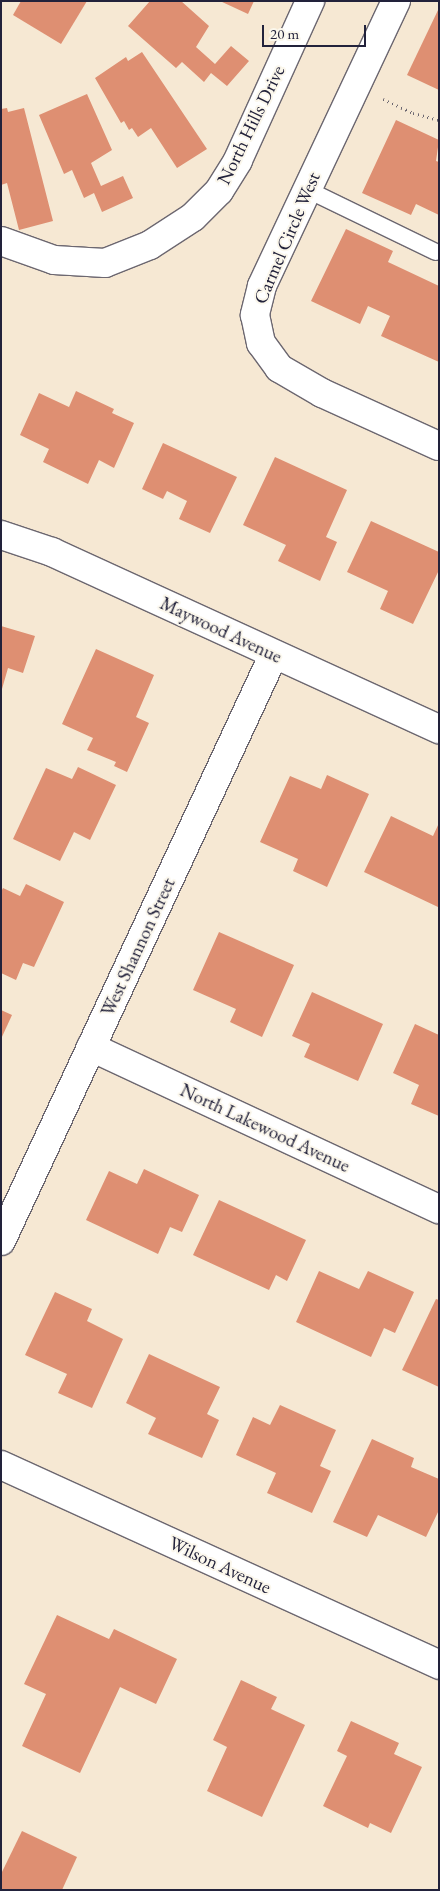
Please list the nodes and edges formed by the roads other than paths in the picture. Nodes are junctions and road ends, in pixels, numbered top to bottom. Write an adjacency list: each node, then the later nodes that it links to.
1 (310, 1): 4 (street, North Hills Drive)
2 (396, 1): 3 (street, Carmel Circle West)
3 (306, 189): 5 (lane); 6 (street, Carmel Circle West)
4 (1, 241)
5 (436, 252)
6 (439, 446)
7 (1, 535): 8 (street, Maywood Avenue)
8 (274, 654): 9 (street, Maywood Avenue); 10 (street, West Shannon Street)
9 (439, 729)
10 (91, 1047): 11 (street, North Lakewood Avenue); 12 (street, West Shannon Street)
11 (439, 1209)
12 (1, 1241)
13 (1, 1465): 14 (street, Wilson Avenue)
14 (439, 1666)

